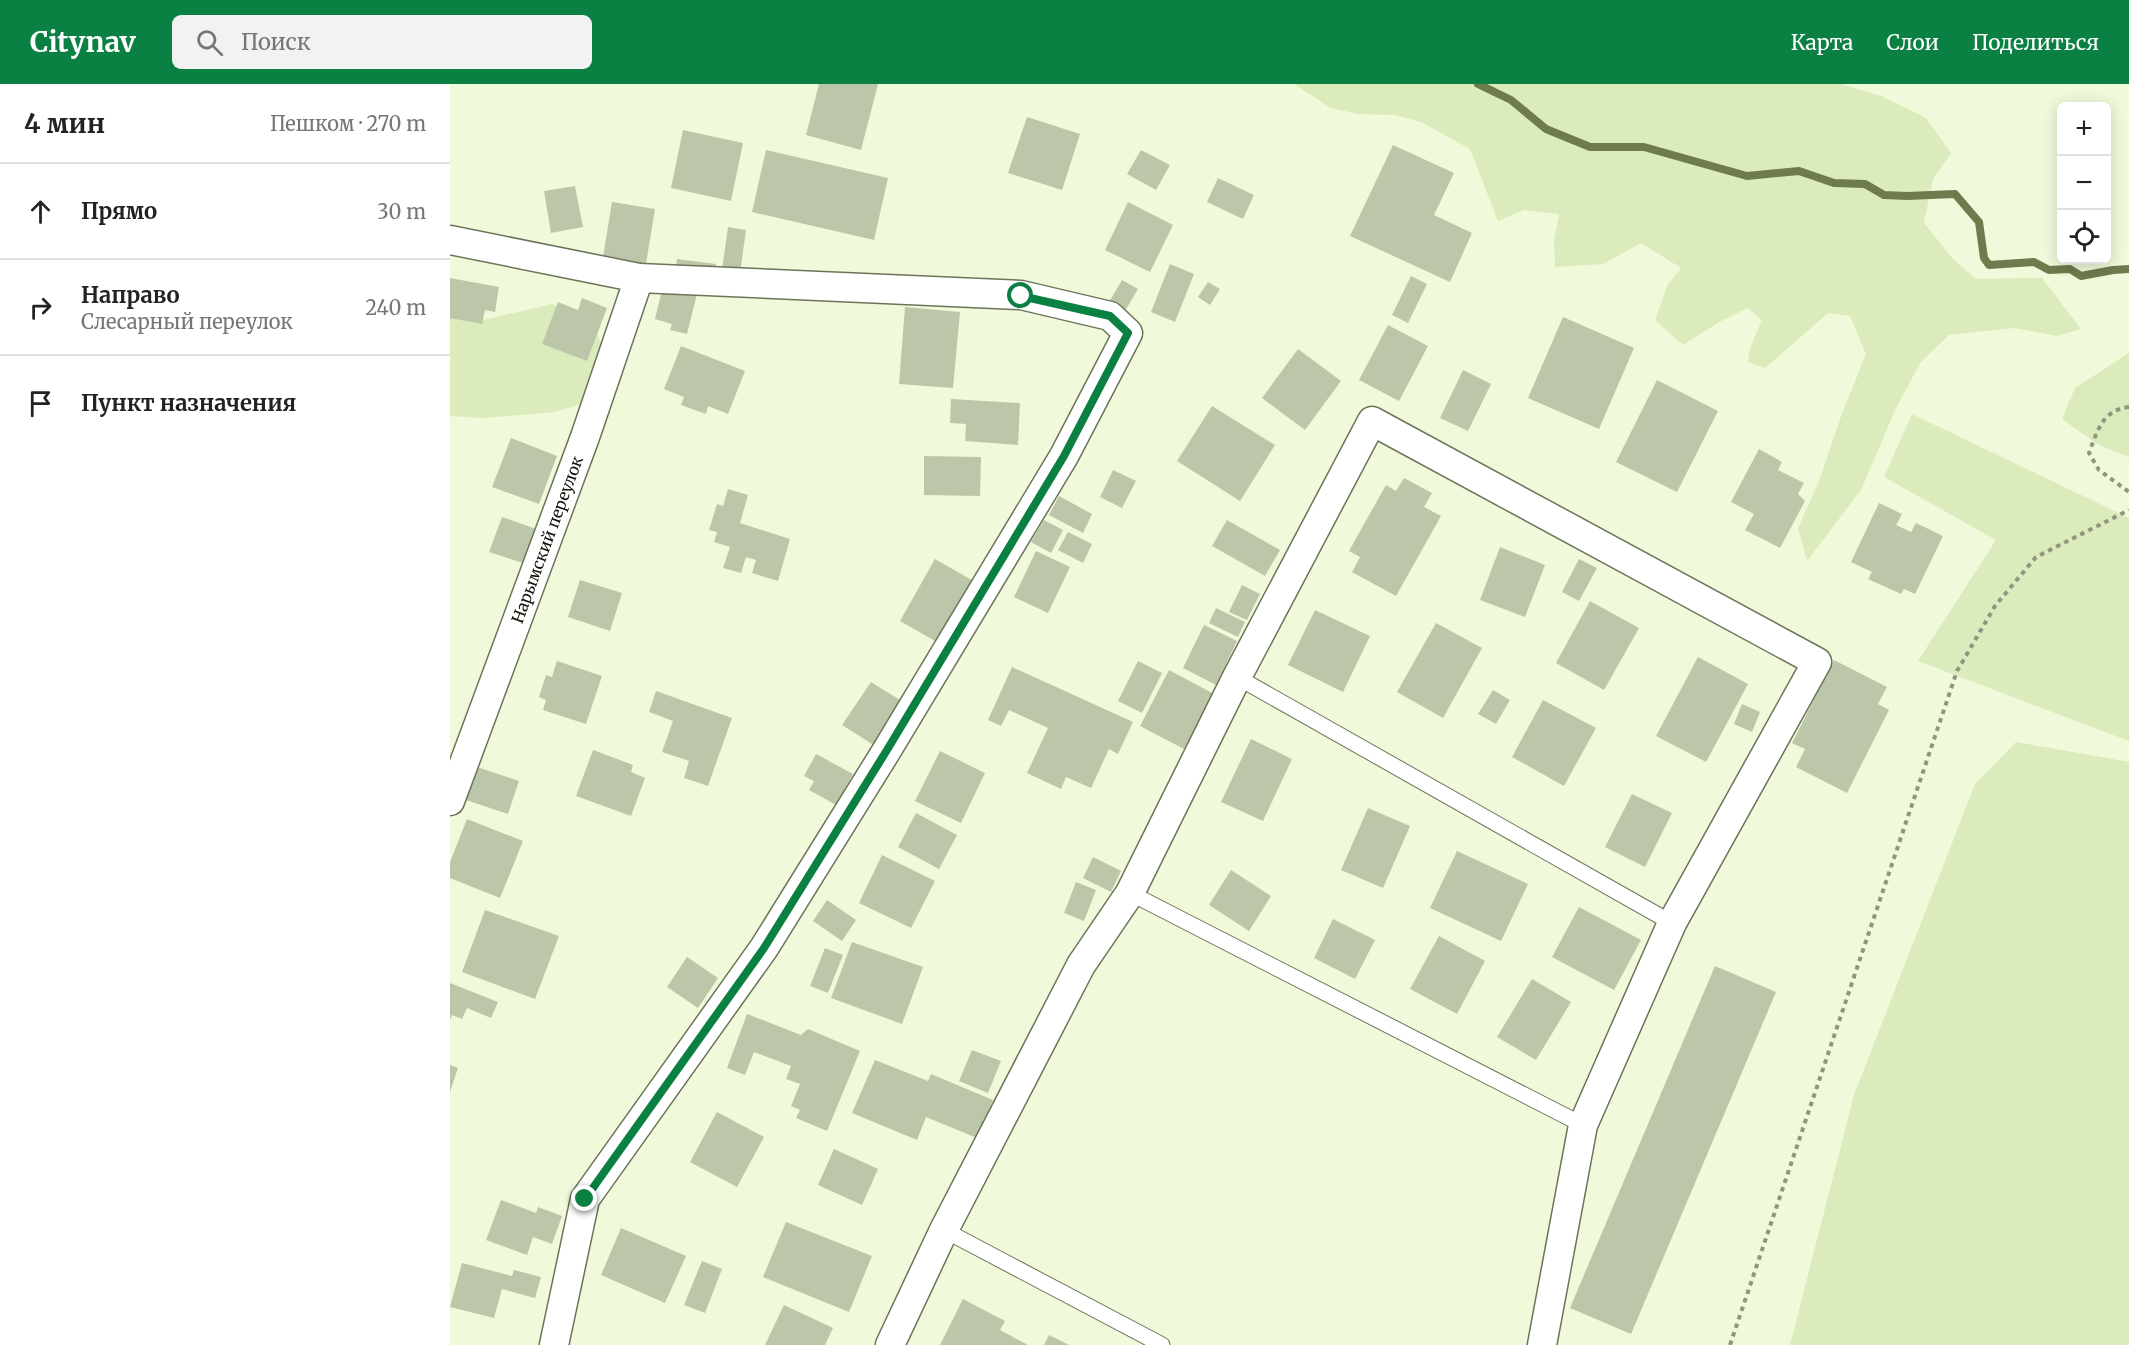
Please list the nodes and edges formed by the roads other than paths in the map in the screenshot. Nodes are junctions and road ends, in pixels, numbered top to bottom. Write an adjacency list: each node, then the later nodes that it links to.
1 (450, 240): 2 (street)
2 (639, 278): 4 (street, Нарымский переулок); 9 (street)
3 (1236, 677): 5 (street); 6 (lane); 6 (street)
4 (450, 801)
5 (1130, 893): 7 (lane); 8 (street)
6 (1672, 923): 7 (street)
7 (1583, 1125): 12 (street)
8 (944, 1230): 10 (street); 11 (lane)
9 (554, 1345)
10 (891, 1345)
11 (1162, 1345)
12 (1542, 1345)

